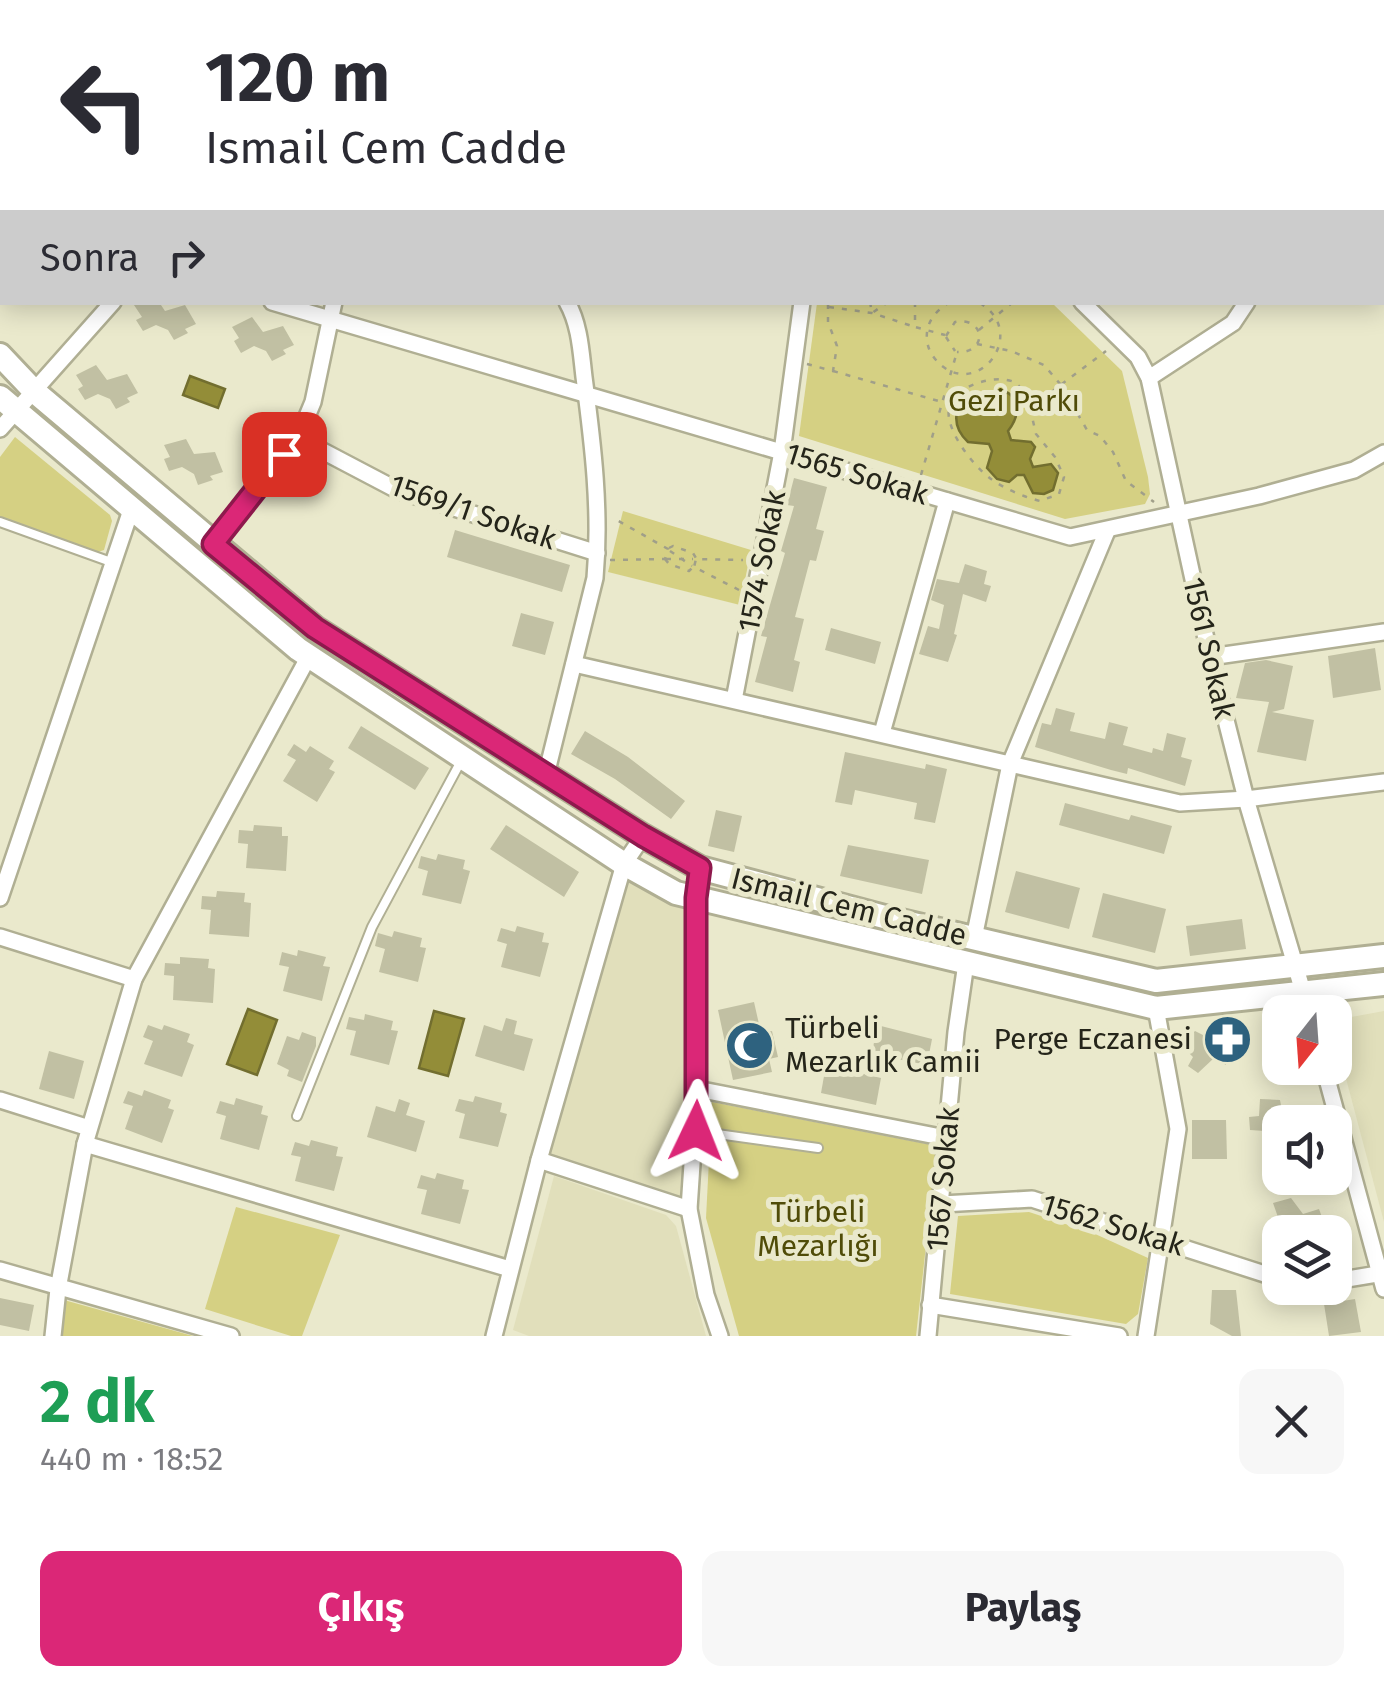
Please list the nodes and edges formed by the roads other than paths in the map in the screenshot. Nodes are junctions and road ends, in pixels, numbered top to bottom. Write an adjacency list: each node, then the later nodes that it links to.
1 (110, 305): 10 (street)
2 (295, 305): 7 (street, 1565 Sokak)
3 (569, 305): 11 (street)
4 (802, 305): 14 (street, 1574 Sokak)
5 (1085, 305): 9 (street, 1561 Sokak)
6 (1245, 305): 9 (street)
7 (333, 310): 11 (street, 1565 Sokak); 13 (street)
8 (0, 355): 10 (main road, Ismail Cem Cadde)
9 (1149, 378): 18 (street, 1561 Sokak)
10 (34, 392): 12 (street); 21 (main road, Ismail Cem Cadde)
11 (586, 392): 14 (street, 1565 Sokak); 22 (street)
12 (5, 412): 17 (main road, Ismail Cem Cadde)
13 (298, 438): 21 (street); 22 (street, 1569/1 Sokak)
14 (782, 452): 16 (street, 1565 Sokak); 28 (street, 1574 Sokak)
15 (1384, 453): 18 (street, 1565 Sokak)
16 (947, 501): 20 (street, 1565 Sokak); 29 (street)
17 (131, 510): 23 (street); 25 (main road, Ismail Cem Cadde)
18 (1178, 512): 20 (street, 1565 Sokak); 26 (street, 1561 Sokak)
19 (0, 522): 23 (lane)
20 (1108, 531): 31 (street)
21 (213, 544): 32 (main road, Ismail Cem Cadde)
22 (603, 556): 27 (street)
23 (111, 562): 38 (street)
24 (1384, 632): 26 (street)
25 (309, 656): 30 (main road, Ismail Cem Cadde); 45 (street)
26 (1210, 657): 34 (street, 1561 Sokak)
27 (574, 664): 28 (street); 32 (street)
28 (734, 700): 29 (street)
29 (882, 733): 31 (street)
30 (463, 757): 36 (main road, Ismail Cem Cadde); 54 (lane)
31 (1010, 764): 34 (street); 41 (street)
32 (546, 775): 35 (main road, Ismail Cem Cadde)
33 (1384, 782): 34 (street)
34 (1246, 799): 44 (street, 1561 Sokak)
35 (643, 836): 36 (street); 37 (main road, Ismail Cem Cadde)
36 (624, 864): 39 (main road, Ismail Cem Cadde); 59 (street)
37 (700, 868): 39 (street); 41 (main road, Ismail Cem Cadde)
38 (0, 898)
39 (696, 898): 43 (main road, Ismail Cem Cadde); 52 (street)
40 (0, 937): 45 (street)
41 (974, 938): 44 (main road, Ismail Cem Cadde)
42 (1384, 956): 44 (main road, Ismail Cem Cadde)
43 (966, 963): 50 (main road, Ismail Cem Cadde); 57 (street, 1567 Sokak)
44 (1296, 967): 47 (street, 1561 Sokak)
45 (134, 979): 56 (street)
46 (1384, 984): 48 (main road, Ismail Cem Cadde)
47 (1304, 995)
48 (1342, 995)
49 (1262, 1005): 50 (main road, Ismail Cem Cadde)
50 (1156, 1008): 62 (street)
51 (1329, 1085): 66 (street)
52 (697, 1088): 55 (street); 57 (street)
53 (0, 1100): 56 (street)
54 (298, 1116)
55 (696, 1131): 58 (lane); 61 (street)
56 (87, 1136): 63 (street); 68 (street)
57 (946, 1138): 60 (street, 1567 Sokak)
58 (818, 1148)
59 (539, 1160): 61 (street); 63 (street)
60 (942, 1204): 62 (street, 1562 Sokak); 69 (street, 1567 Sokak)
61 (690, 1208): 73 (street)
62 (1164, 1239): 65 (street, 1562 Sokak); 76 (street)
63 (510, 1269): 72 (street)
64 (0, 1270): 68 (street)
65 (1262, 1273)
66 (1383, 1278): 67 (street)
67 (1352, 1280)
68 (58, 1289): 70 (street); 71 (street)
69 (930, 1305): 74 (street, 1567 Sokak); 75 (street)
70 (53, 1336)
71 (231, 1336)
72 (494, 1336)
73 (720, 1336)
74 (928, 1336)
75 (1119, 1336)
76 (1146, 1336)

